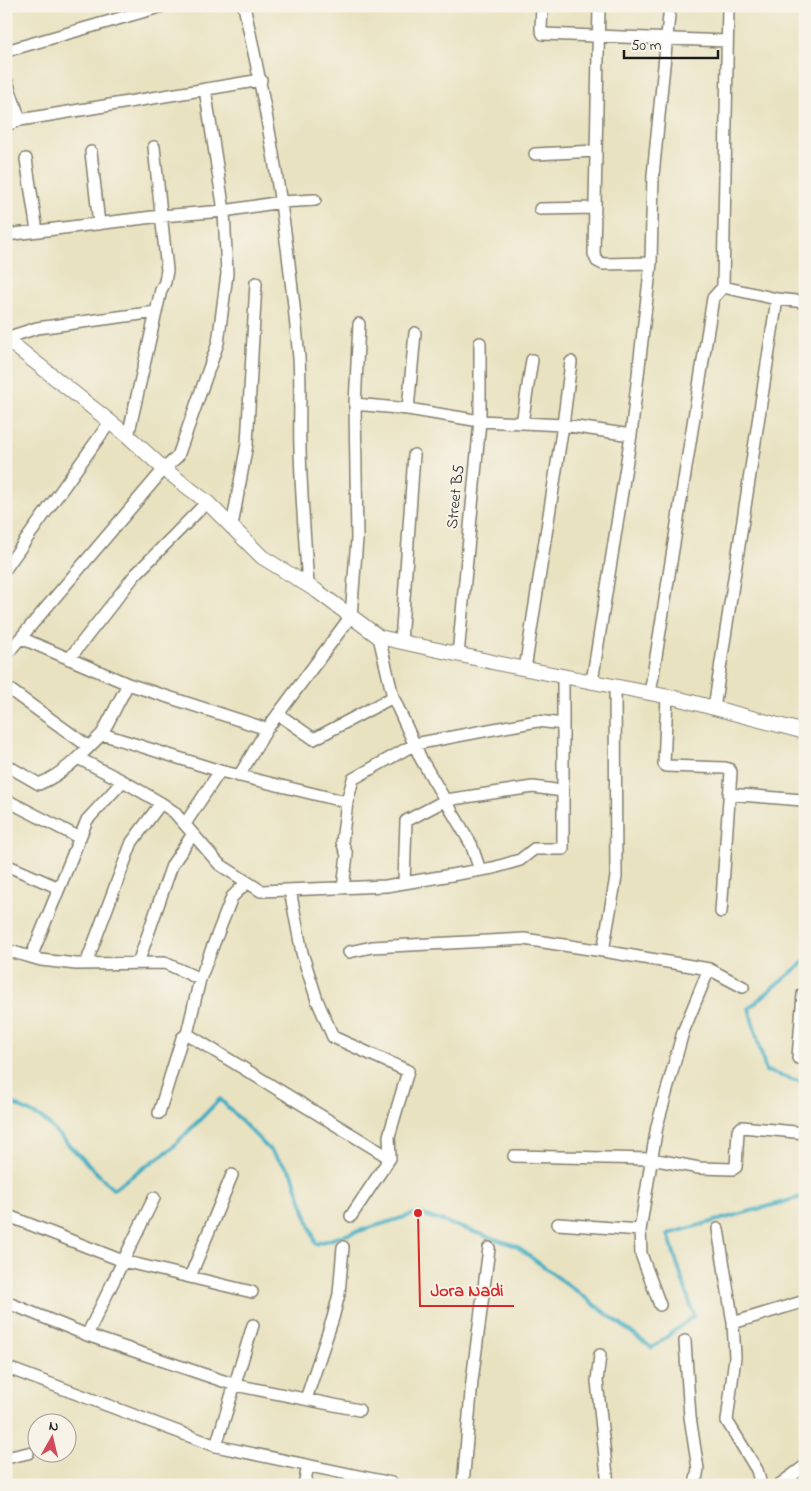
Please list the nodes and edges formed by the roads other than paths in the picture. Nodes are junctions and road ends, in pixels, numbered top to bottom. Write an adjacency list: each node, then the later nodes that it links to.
1 (162, 6): 10 (street)
2 (244, 6): 12 (street)
3 (542, 6): 7 (street)
4 (598, 6): 7 (street)
5 (670, 6): 8 (street)
6 (728, 6): 9 (street)
7 (598, 35): 8 (street); 17 (street)
8 (667, 38): 9 (street); 30 (street)
9 (728, 41): 32 (street)
10 (6, 50)
11 (6, 79): 14 (street)
12 (261, 80): 13 (street); 22 (street)
13 (205, 89): 14 (street); 25 (street)
14 (20, 120): 15 (street)
15 (6, 125)
16 (154, 147): 26 (street)
17 (596, 151): 19 (street); 23 (street)
18 (91, 152): 27 (street)
19 (535, 154)
20 (26, 159): 28 (street)
21 (315, 200): 22 (street)
22 (281, 202): 25 (street); 55 (street)
23 (595, 208): 24 (street); 30 (street)
24 (540, 209)
25 (224, 211): 26 (street); 51 (street)
26 (161, 216): 27 (street); 35 (street)
27 (100, 224): 28 (street)
28 (37, 231): 29 (street)
29 (6, 235)
30 (651, 263): 48 (street)
31 (256, 283): 53 (street)
32 (723, 287): 33 (street); 69 (street)
33 (777, 299): 34 (street); 72 (street)
34 (805, 302)
35 (156, 312): 38 (street); 49 (street)
36 (359, 324): 42 (street)
37 (415, 333): 43 (street)
38 (6, 338): 45 (street)
39 (480, 343): 44 (street, Street B5)
40 (532, 360): 46 (street)
41 (571, 362): 47 (street)
42 (355, 404): 43 (street); 56 (street)
43 (408, 409): 44 (street)
44 (480, 421): 46 (street); 60 (street, Street B5)
45 (110, 422): 49 (street); 54 (street)
46 (522, 423): 47 (street)
47 (564, 424): 48 (street); 63 (street)
48 (631, 435): 65 (street)
49 (128, 436): 51 (street)
50 (414, 455): 59 (street)
51 (164, 469): 52 (street); 58 (street)
52 (207, 502): 53 (street); 62 (street)
53 (232, 526): 55 (street)
54 (6, 568)
55 (308, 585): 56 (street)
56 (350, 616): 57 (street); 73 (street)
57 (379, 637): 59 (street); 70 (street)
58 (21, 638): 61 (street); 62 (street)
59 (401, 642): 60 (street)
60 (458, 655): 63 (street)
61 (6, 656)
62 (69, 659): 66 (street)
63 (525, 669): 64 (street)
64 (562, 676): 65 (street); 74 (street)
65 (592, 682): 67 (street)
66 (128, 684): 75 (street); 77 (street)
67 (615, 686): 69 (street); 104 (street)
68 (6, 687): 79 (street)
69 (650, 694): 71 (street)
70 (393, 697): 73 (street); 78 (street)
71 (667, 697): 72 (street); 86 (street)
72 (714, 708): 76 (street)
73 (278, 714): 75 (street)
74 (563, 724): 78 (street); 85 (street)
75 (267, 729): 83 (street)
76 (805, 732)
77 (102, 734): 79 (street); 82 (street)
78 (415, 744): 88 (street); 90 (street)
79 (89, 747): 80 (street)
80 (78, 758): 81 (street); 84 (street)
81 (6, 765)
82 (220, 771): 83 (street); 92 (street)
83 (239, 776): 90 (street)
84 (123, 781): 91 (street); 94 (street)
85 (563, 791): 88 (street); 96 (street)
86 (729, 794): 89 (street); 102 (street)
87 (6, 800): 94 (street)
88 (446, 800): 96 (street); 98 (street)
89 (802, 800)
90 (347, 802): 100 (street)
91 (161, 803): 92 (street); 108 (street)
92 (184, 824): 93 (street)
93 (193, 834): 97 (street); 107 (street)
94 (80, 838): 99 (street)
95 (6, 865): 99 (street)
96 (480, 870): 98 (street)
97 (247, 882): 101 (street); 110 (street)
98 (404, 883): 100 (street)
99 (59, 888): 106 (street)
100 (343, 888): 101 (street)
101 (290, 890): 118 (street)
102 (721, 912)
103 (6, 950): 106 (street)
104 (603, 951): 105 (street); 109 (street)
105 (349, 952)
106 (31, 957): 108 (street)
107 (138, 963): 108 (street); 110 (street)
108 (86, 964)
109 (709, 969): 111 (street); 119 (street)
110 (200, 979): 113 (street)
111 (743, 987)
112 (805, 995): 114 (street)
113 (186, 1034): 115 (street); 118 (street)
114 (798, 1058)
115 (159, 1113)
116 (805, 1133): 119 (street)
117 (514, 1156): 119 (street)
118 (390, 1158): 123 (street)
119 (652, 1159): 126 (street)
120 (232, 1175): 130 (street)
121 (154, 1198): 129 (street)
122 (6, 1216): 129 (street)
123 (351, 1216)
124 (558, 1224): 126 (street)
125 (718, 1229): 135 (street)
126 (640, 1230): 134 (street)
127 (343, 1247): 142 (street)
128 (489, 1248): 151 (street)
129 (123, 1261): 130 (street); 137 (street)
130 (190, 1277): 131 (street)
131 (252, 1292)
132 (805, 1301): 135 (street)
133 (6, 1302): 137 (street)
134 (660, 1305)
135 (733, 1323): 154 (street)
136 (253, 1325): 141 (street)
137 (87, 1335): 141 (street)
138 (685, 1341): 153 (street)
139 (600, 1355): 152 (street)
140 (6, 1368): 144 (street)
141 (235, 1385): 142 (street); 144 (street)
142 (306, 1399): 143 (street)
143 (359, 1410)
144 (216, 1446): 147 (street)
145 (28, 1453): 146 (street)
146 (6, 1458)
147 (308, 1466): 149 (street); 150 (street)
148 (805, 1466): 155 (street)
149 (394, 1484)
150 (304, 1485)
151 (464, 1485)
152 (608, 1485)
153 (695, 1485)
154 (761, 1485)
155 (779, 1485)

